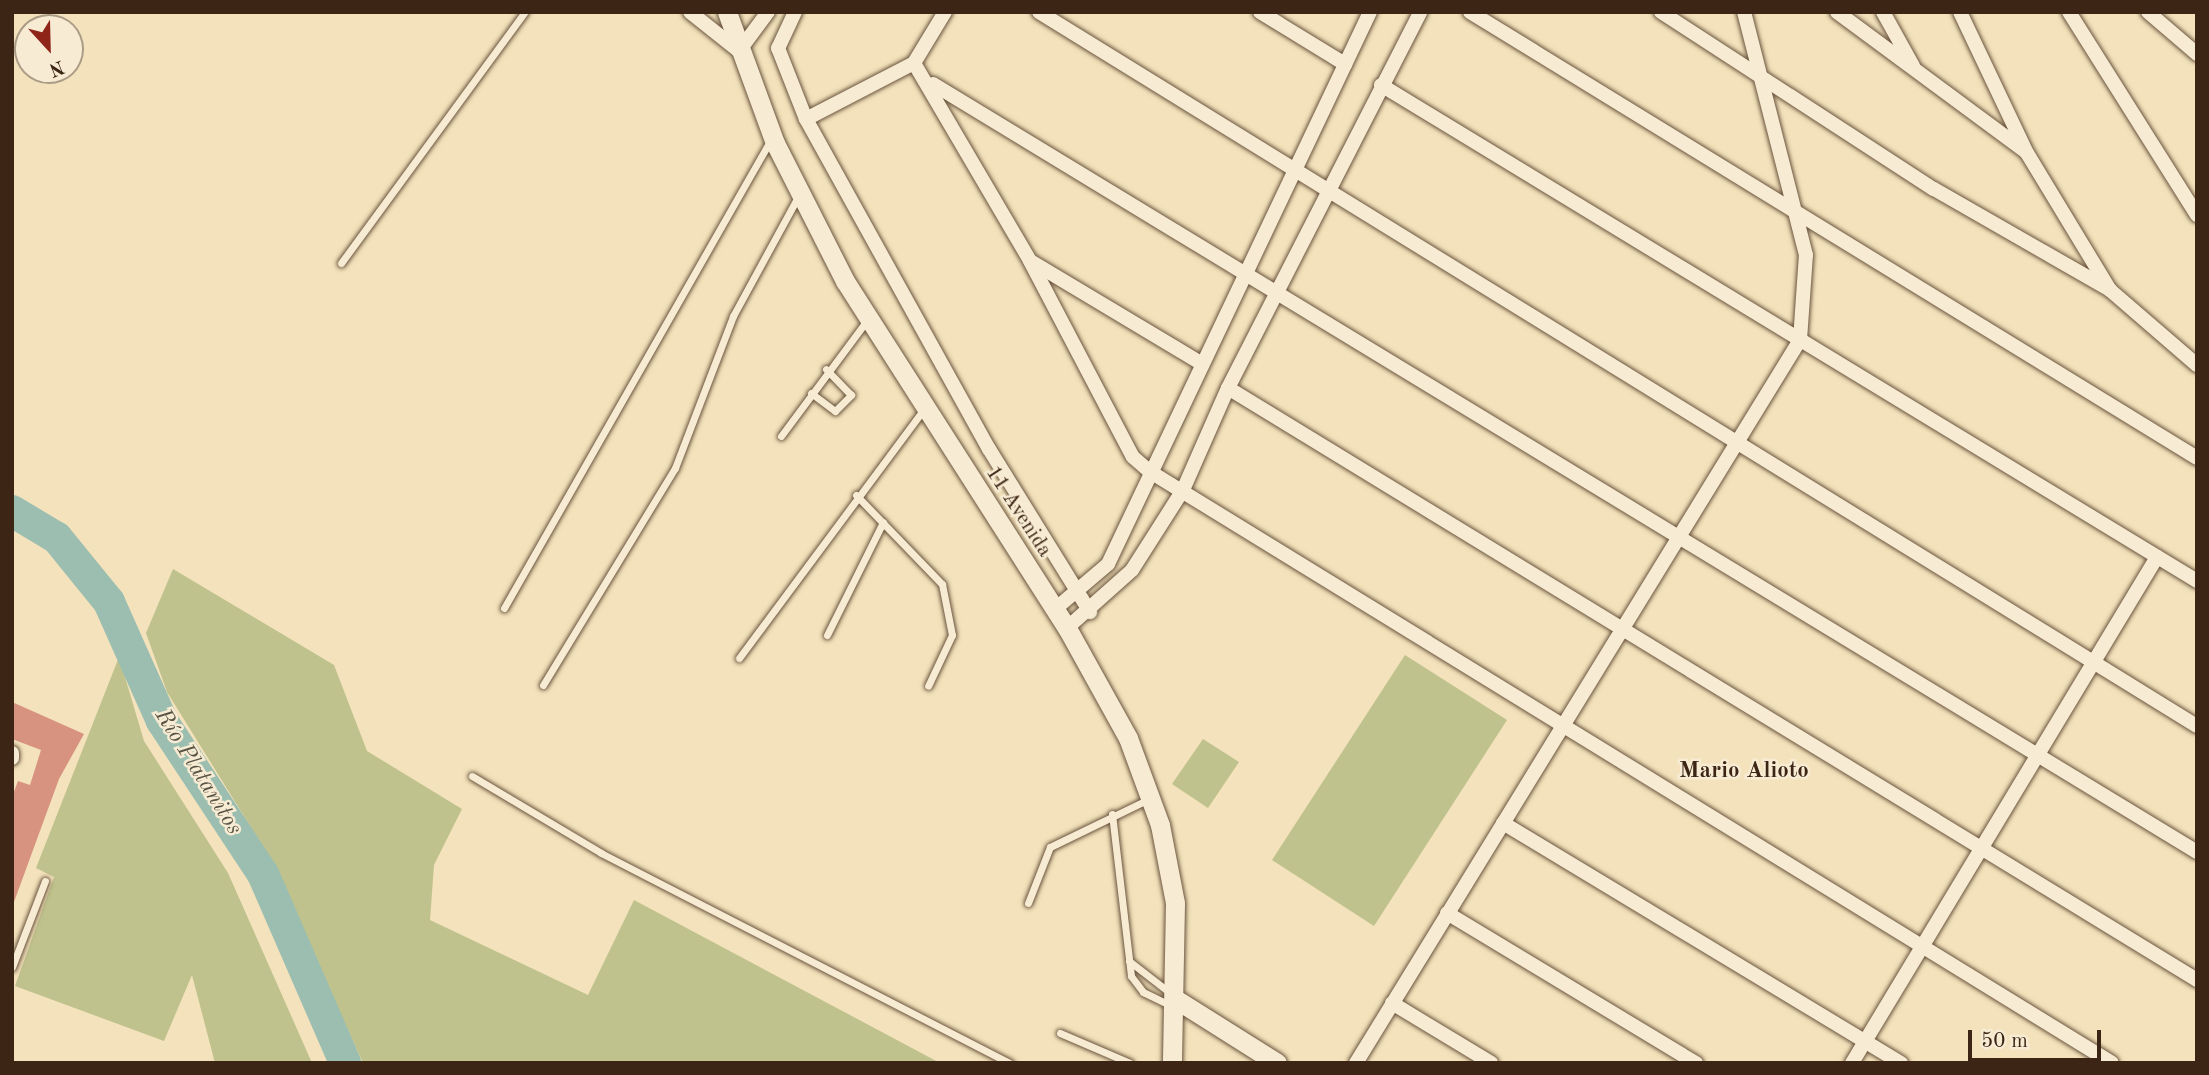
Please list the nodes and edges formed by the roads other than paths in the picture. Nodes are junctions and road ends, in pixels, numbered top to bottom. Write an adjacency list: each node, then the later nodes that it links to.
1 (525, 12): 36 (lane)
2 (690, 12): 19 (street)
3 (727, 12): 19 (main road, 11 Avenida)
4 (768, 12): 19 (street)
5 (795, 12): 27 (street)
6 (945, 12): 21 (street)
7 (1039, 12): 30 (street)
8 (1261, 12): 22 (street)
9 (1370, 12): 22 (street)
10 (1420, 12): 26 (street)
11 (1470, 12): 33 (street)
12 (1661, 12): 23 (street)
13 (1744, 12): 23 (street)
14 (1837, 12): 24 (street)
15 (1883, 12): 24 (street)
16 (1960, 12): 29 (street)
17 (2069, 12): 34 (street)
18 (2148, 12): 20 (street)
19 (739, 51): 28 (main road, 11 Avenida)
20 (2197, 54)
21 (914, 63): 25 (street); 27 (street)
22 (1345, 64): 30 (street)
23 (1757, 69): 33 (street); 39 (street)
24 (1916, 71): 29 (street)
25 (932, 83): 35 (street); 37 (street)
26 (1381, 85): 31 (street); 41 (street)
27 (806, 119): 58 (street)
28 (772, 137): 32 (main road, 11 Avenida); 59 (lane)
29 (2028, 153): 39 (street)
30 (1294, 170): 31 (street); 37 (street)
31 (1328, 190): 38 (street); 49 (street)
32 (800, 193): 40 (main road, 11 Avenida); 67 (lane)
33 (1795, 209): 41 (street); 50 (street)
34 (2197, 215)
35 (1030, 261): 42 (street); 51 (street)
36 (341, 263)
37 (1246, 270): 38 (street); 42 (street)
38 (1278, 289): 45 (street); 55 (street)
39 (2110, 290): 43 (street)
40 (868, 319): 44 (lane); 47 (main road, 11 Avenida)
41 (1800, 340): 49 (street); 56 (street)
42 (1201, 363): 51 (street)
43 (2197, 365)
44 (826, 369): 46 (lane); 46 (lane)
45 (1228, 388): 52 (street); 62 (street)
46 (811, 393): 48 (lane)
47 (924, 410): 53 (lane); 60 (main road, 11 Avenida)
48 (781, 436)
49 (1739, 439): 55 (street); 66 (street)
50 (2197, 458)
51 (1150, 471): 52 (street); 58 (street)
52 (1183, 489): 61 (street); 69 (street)
53 (856, 495): 54 (lane); 65 (lane)
54 (883, 522): 64 (lane); 68 (lane)
55 (1678, 538): 62 (street); 71 (street)
56 (2157, 557): 57 (street); 66 (street)
57 (2197, 581)
58 (1079, 594): 60 (street); 61 (street)
59 (503, 608)
60 (1054, 610): 63 (main road, 11 Avenida)
61 (1090, 612): 63 (street)
62 (1624, 626): 69 (street); 76 (street)
63 (1067, 628): 73 (main road, 11 Avenida)
64 (827, 635)
65 (739, 658)
66 (2094, 662): 70 (street); 71 (street)
67 (543, 685)
68 (928, 686)
69 (1563, 724): 75 (street); 81 (street)
70 (2197, 726)
71 (2038, 755): 76 (street); 77 (street)
72 (472, 776): 89 (lane)
73 (1151, 798): 74 (lane); 86 (main road, 11 Avenida)
74 (1112, 814): 79 (lane); 82 (lane)
75 (1503, 823): 80 (street); 88 (street)
76 (1981, 849): 81 (street); 84 (street)
77 (2197, 852)
78 (45, 881): 83 (lane)
79 (1028, 903)
80 (1447, 913): 85 (street); 95 (street)
81 (1922, 947): 88 (street); 98 (street)
82 (1128, 960): 86 (lane); 86 (lane)
83 (12, 967)
84 (2197, 980)
85 (1392, 1003): 93 (street); 94 (street)
86 (1177, 1004): 91 (main road, 11 Avenida); 92 (main road)
87 (1060, 1033): 90 (lane)
88 (1866, 1041): 96 (street); 97 (street)
89 (1010, 1063)
90 (1130, 1063)
91 (1172, 1063)
92 (1277, 1063)
93 (1356, 1063)
94 (1491, 1063)
95 (1696, 1063)
96 (1852, 1063)
97 (1901, 1063)
98 (2112, 1063)

